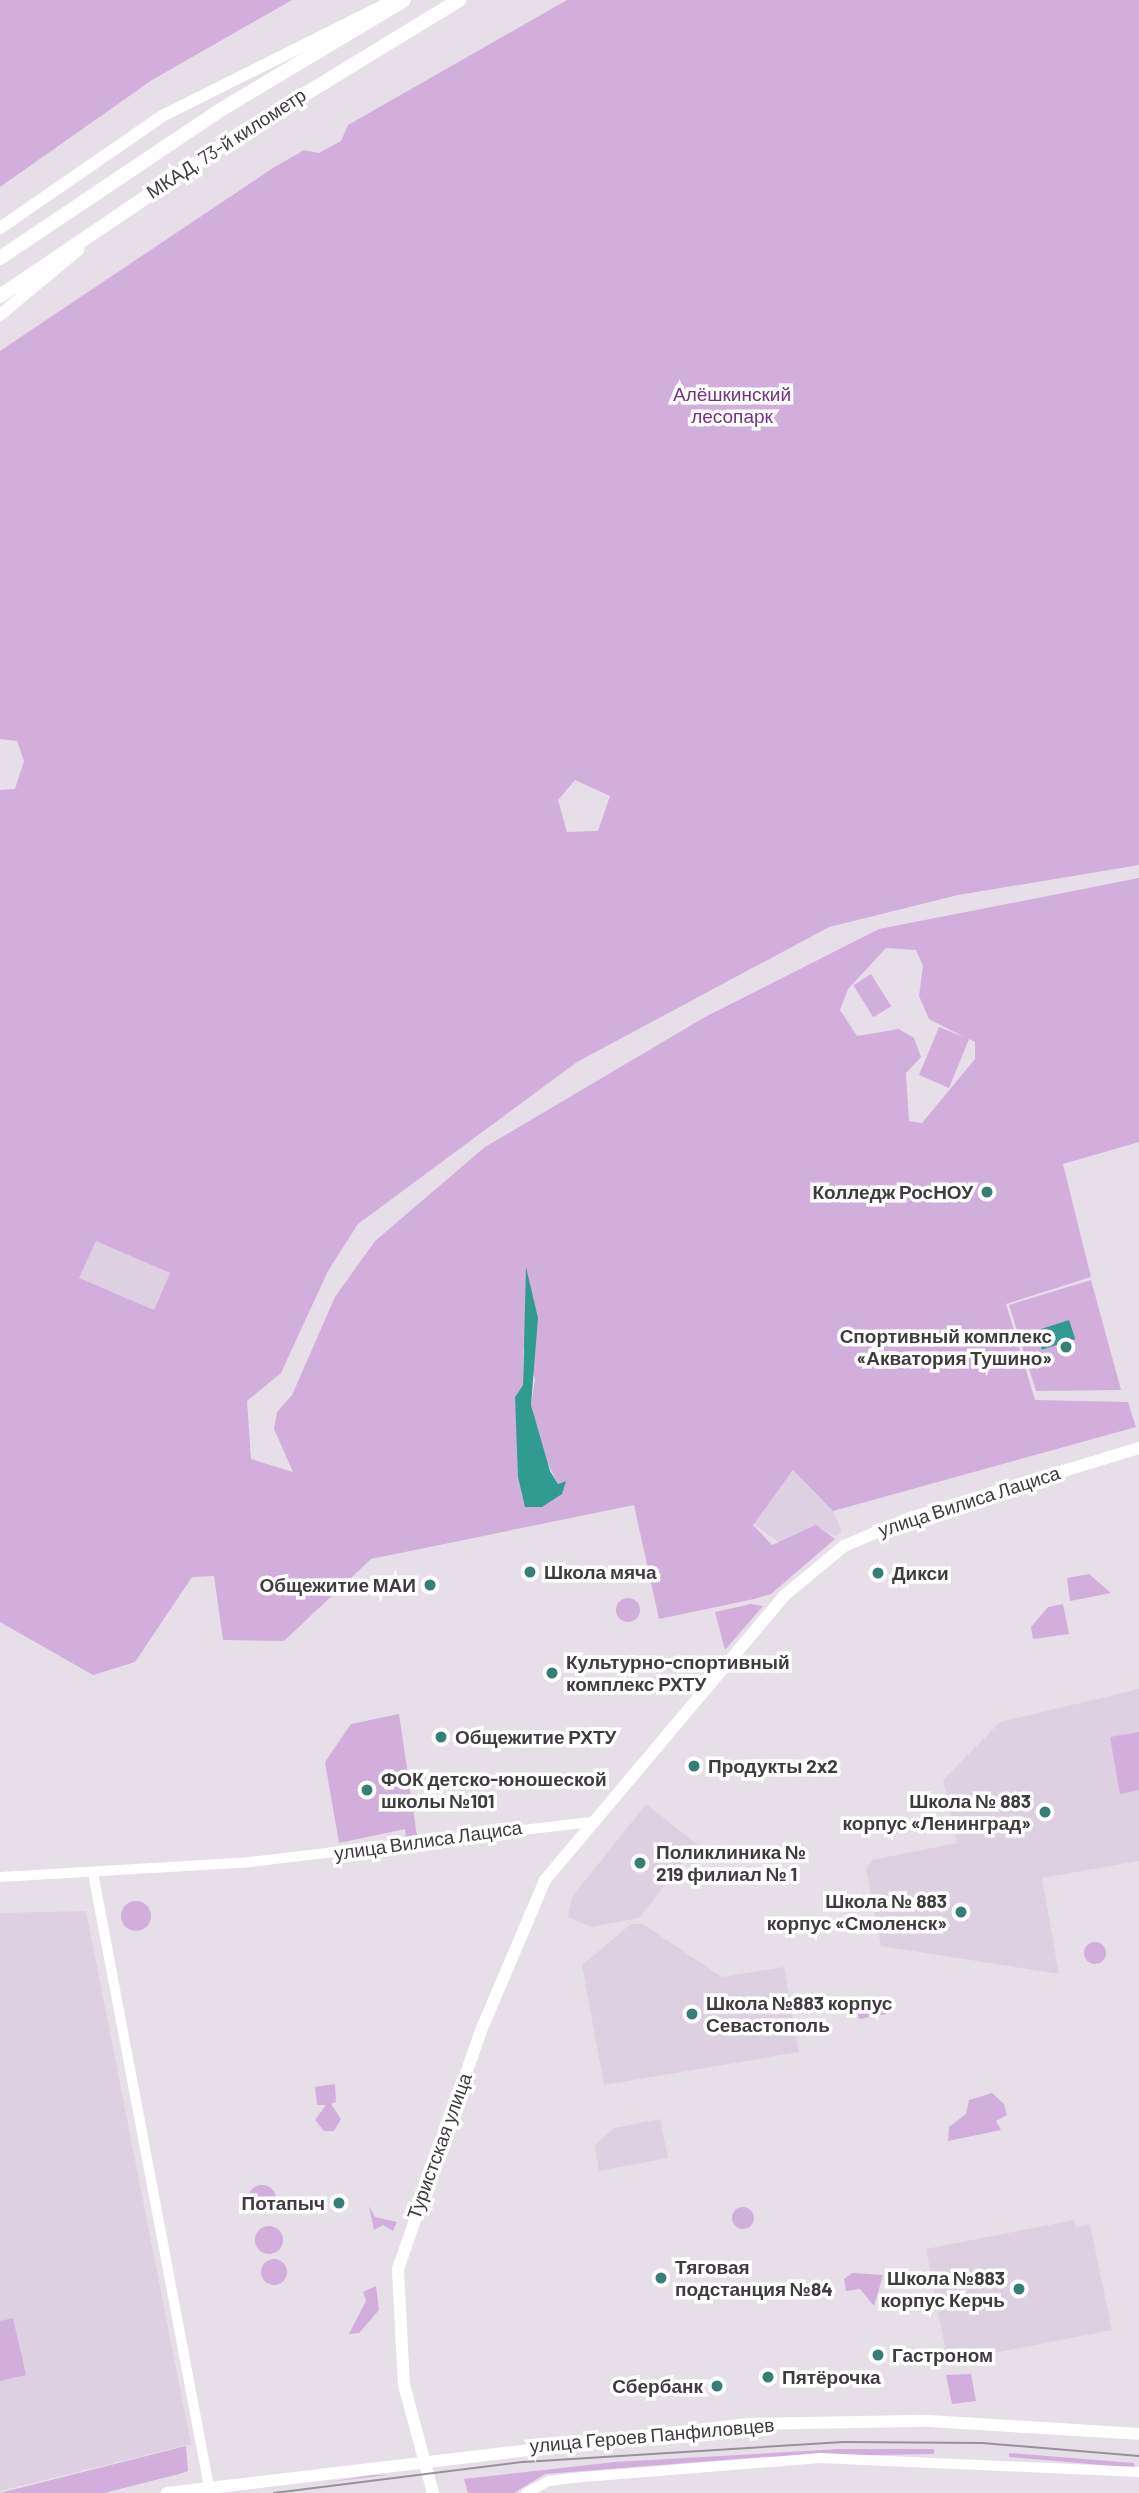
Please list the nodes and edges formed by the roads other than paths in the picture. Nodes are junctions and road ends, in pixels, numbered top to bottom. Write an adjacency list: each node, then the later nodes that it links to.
1 (395, 0): 5 (main road)
2 (404, 0): 6 (highway, МКАД, 73-й километр)
3 (459, 0): 4 (highway, МКАД, 73-й километр)
4 (133, 203): 7 (highway, МКАД, 73-й километр); 8 (main road)
5 (0, 228)
6 (0, 258)
7 (0, 296)
8 (0, 314)
9 (1139, 1448): 10 (main road, улица Вилиса Лациса)
10 (589, 1822): 11 (street, улица Вилиса Лациса); 14 (main road, Туристская улица)
11 (93, 1873): 12 (street, улица Вилиса Лациса); 16 (street)
12 (0, 1877)
13 (1139, 2434): 14 (main road, улица Героев Панфиловцев)
14 (421, 2460): 16 (main road, улица Героев Панфиловцев); 19 (main road, Туристская улица)
15 (1139, 2472): 17 (street)
16 (209, 2487): 18 (main road, улица Героев Панфиловцев)
17 (528, 2491)
18 (167, 2493)
19 (433, 2493)

